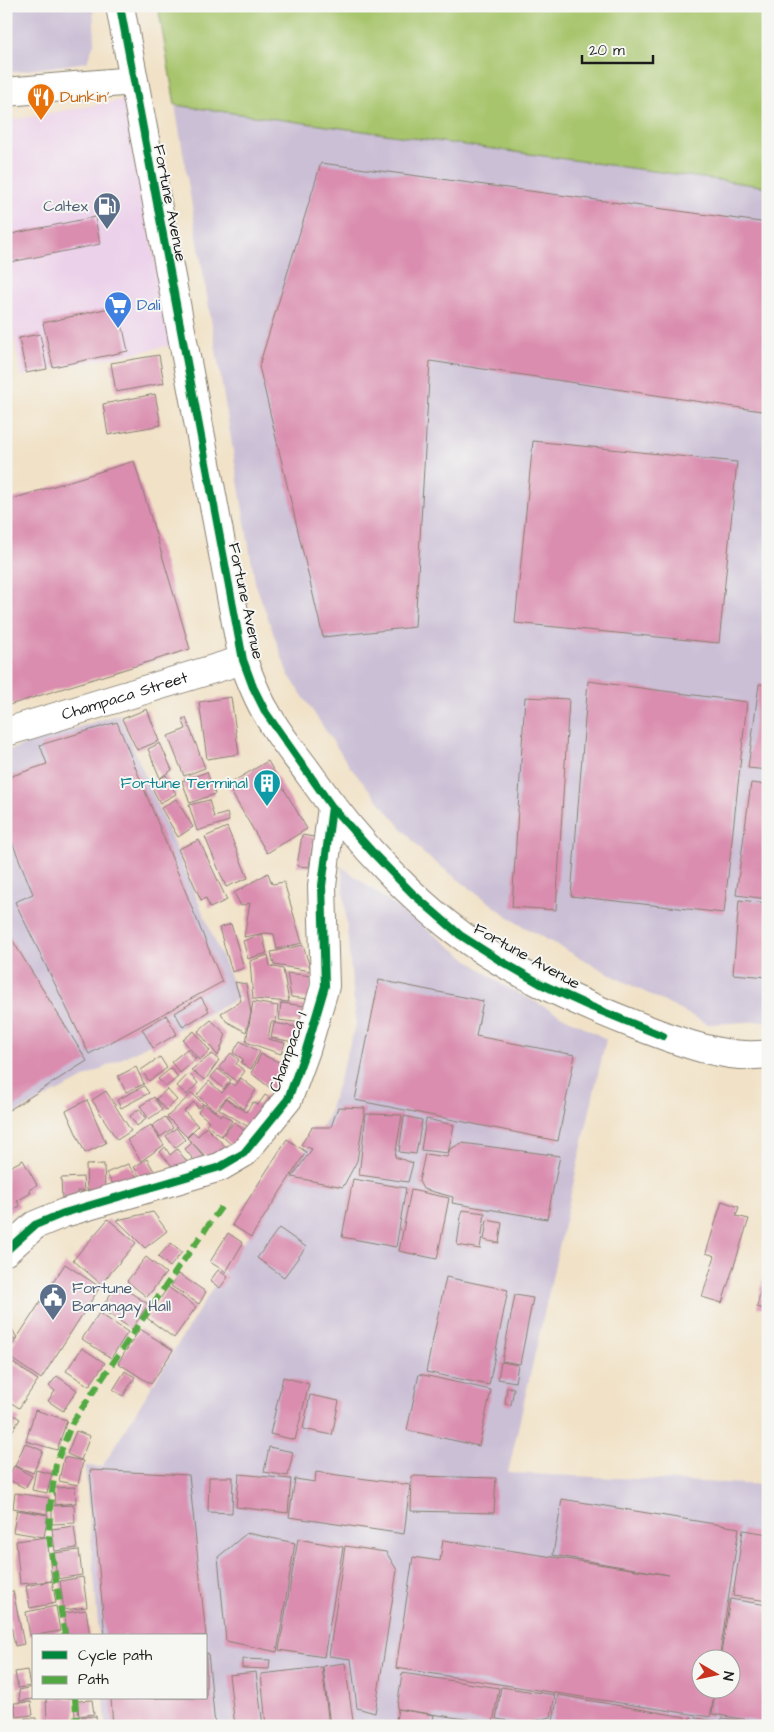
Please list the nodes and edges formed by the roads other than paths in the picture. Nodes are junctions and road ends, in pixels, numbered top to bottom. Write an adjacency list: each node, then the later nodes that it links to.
1 (120, 6): 2 (main road, Fortune Avenue)
2 (133, 82): 3 (main road); 4 (main road, Fortune Avenue)
3 (6, 92)
4 (243, 660): 5 (main road, Champaca Street); 6 (main road, Fortune Avenue)
5 (6, 732)
6 (332, 807): 7 (main road, Fortune Avenue); 8 (main road, Champaca 1)
7 (765, 1056)
8 (6, 1251)

